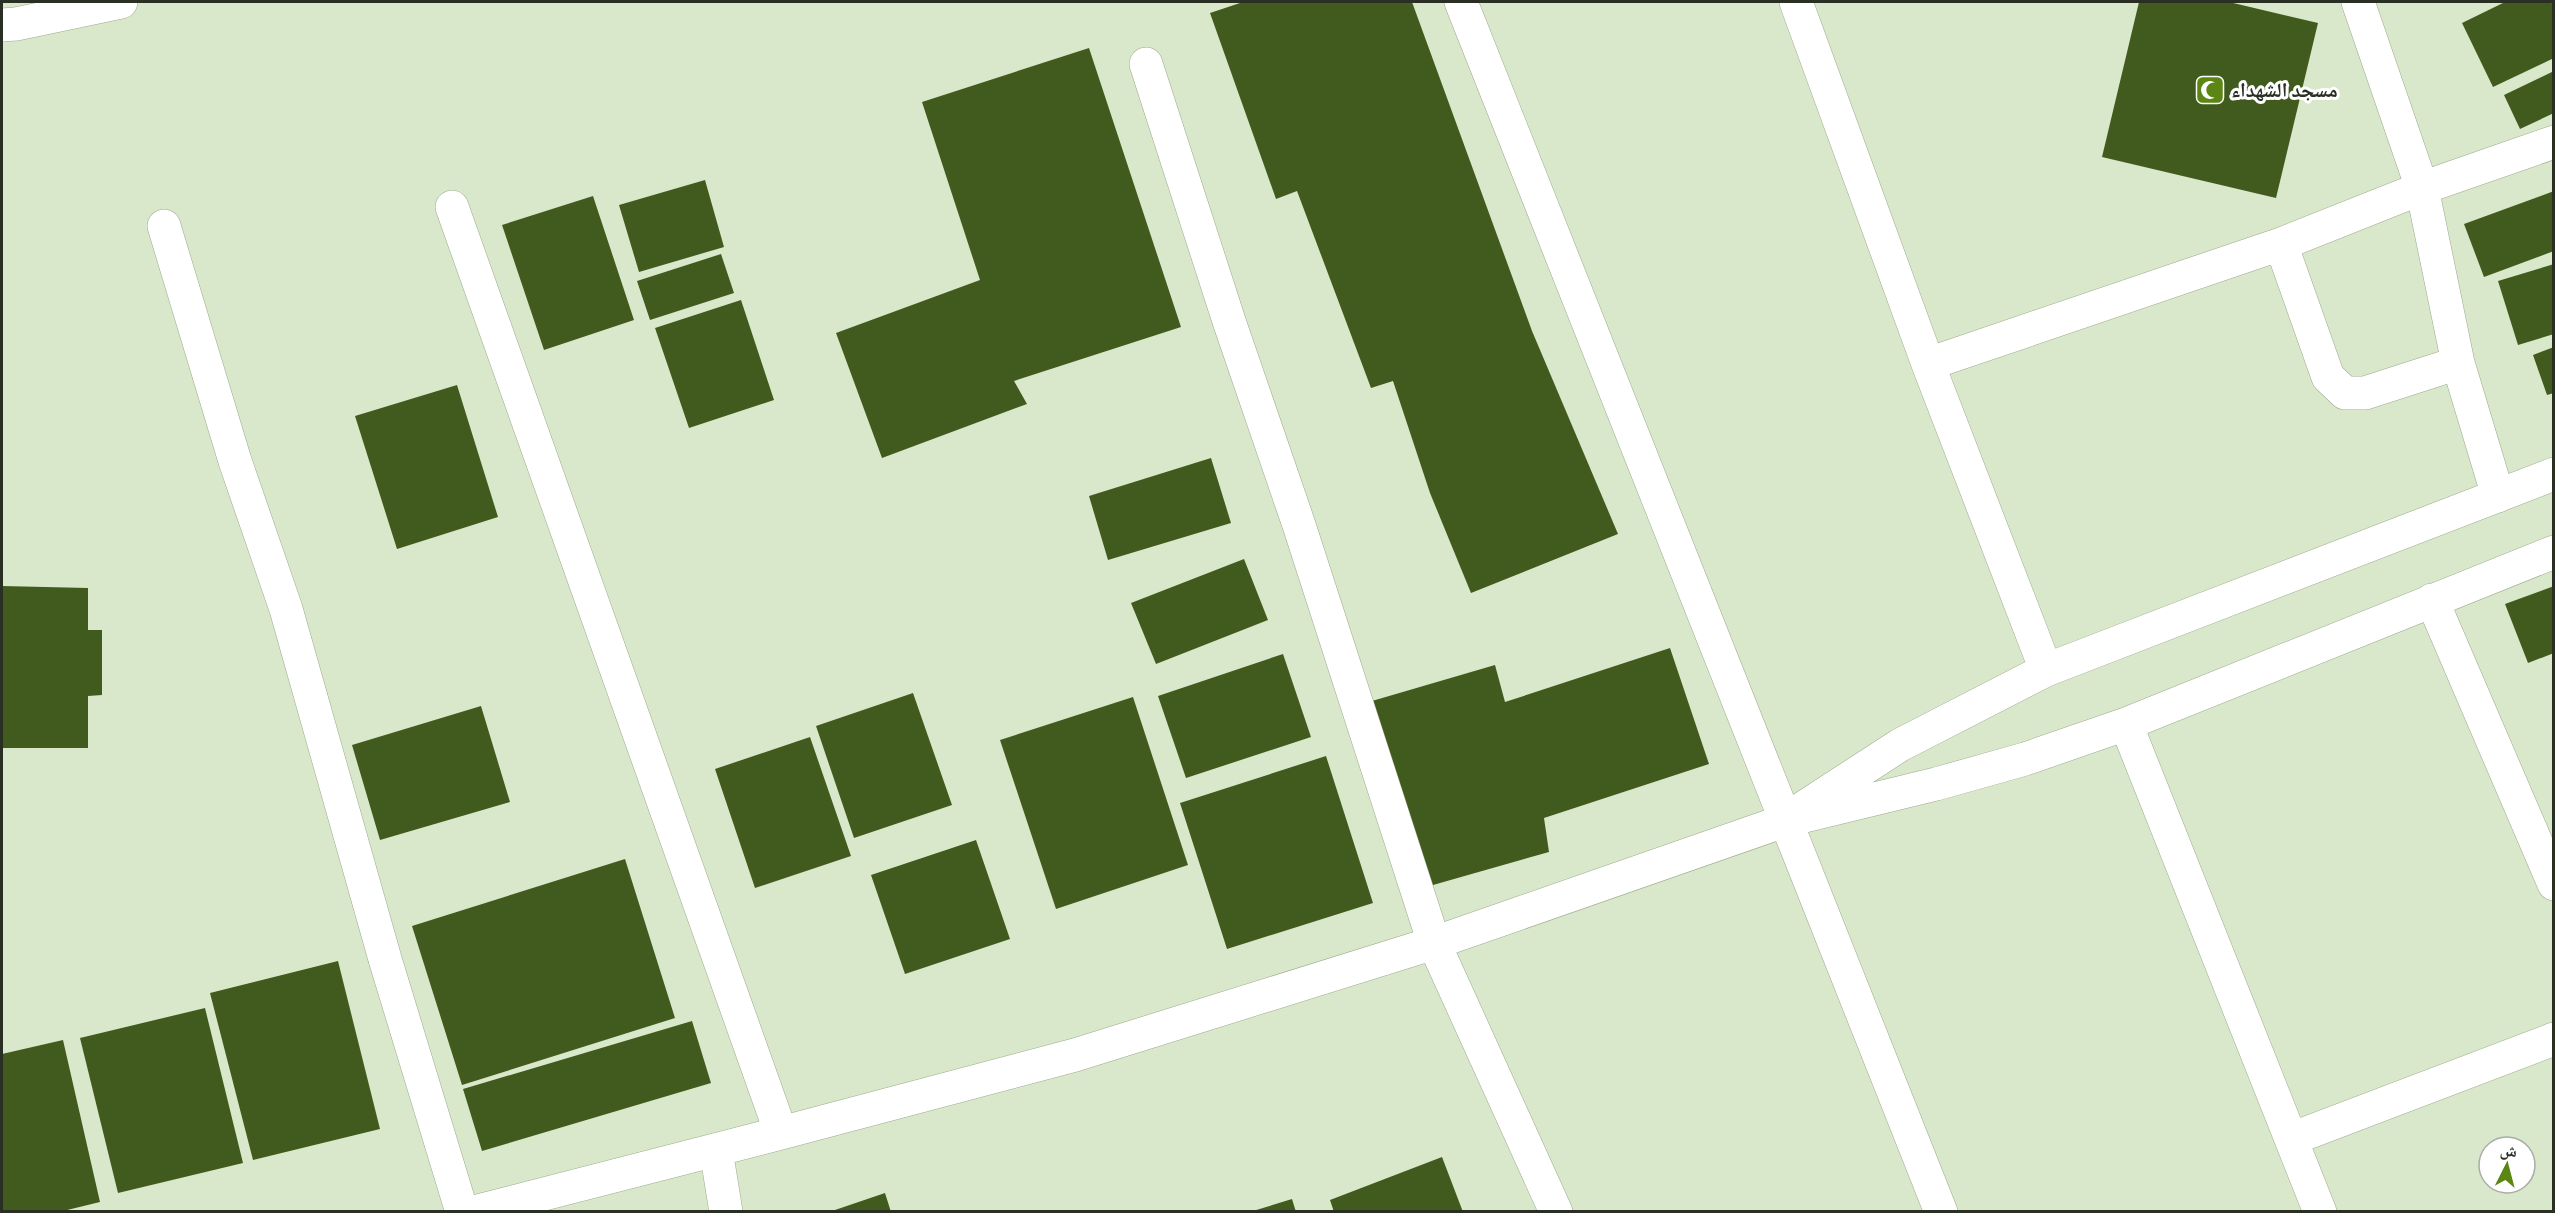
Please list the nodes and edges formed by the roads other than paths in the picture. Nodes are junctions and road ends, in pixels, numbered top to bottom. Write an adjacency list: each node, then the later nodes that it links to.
1 (121, 2): 5 (street)
2 (1461, 2): 20 (street)
3 (1796, 2): 13 (street)
4 (2358, 2): 8 (street)
5 (2, 25)
6 (1146, 64): 22 (street)
7 (2553, 142): 8 (street)
8 (2422, 188): 11 (street); 12 (street)
9 (452, 207): 24 (street)
10 (164, 226): 27 (street)
11 (2281, 244): 12 (street); 13 (street)
12 (2458, 363): 15 (street)
13 (1928, 364): 18 (street)
14 (2553, 474): 15 (street)
15 (2498, 496): 18 (street)
16 (2553, 552): 17 (street)
17 (2432, 600): 19 (street); 21 (street)
18 (2046, 670): 20 (street)
19 (2126, 724): 20 (street); 25 (street)
20 (1784, 820): 22 (street); 31 (street)
21 (2553, 884)
22 (1434, 943): 24 (street); 30 (street)
23 (2553, 1039): 25 (street)
24 (781, 1133): 26 (street)
25 (2291, 1139): 32 (street)
26 (716, 1150): 28 (street); 29 (street)
27 (462, 1212)
28 (474, 1212)
29 (726, 1212)
30 (1556, 1212)
31 (1941, 1212)
32 (2320, 1212)

